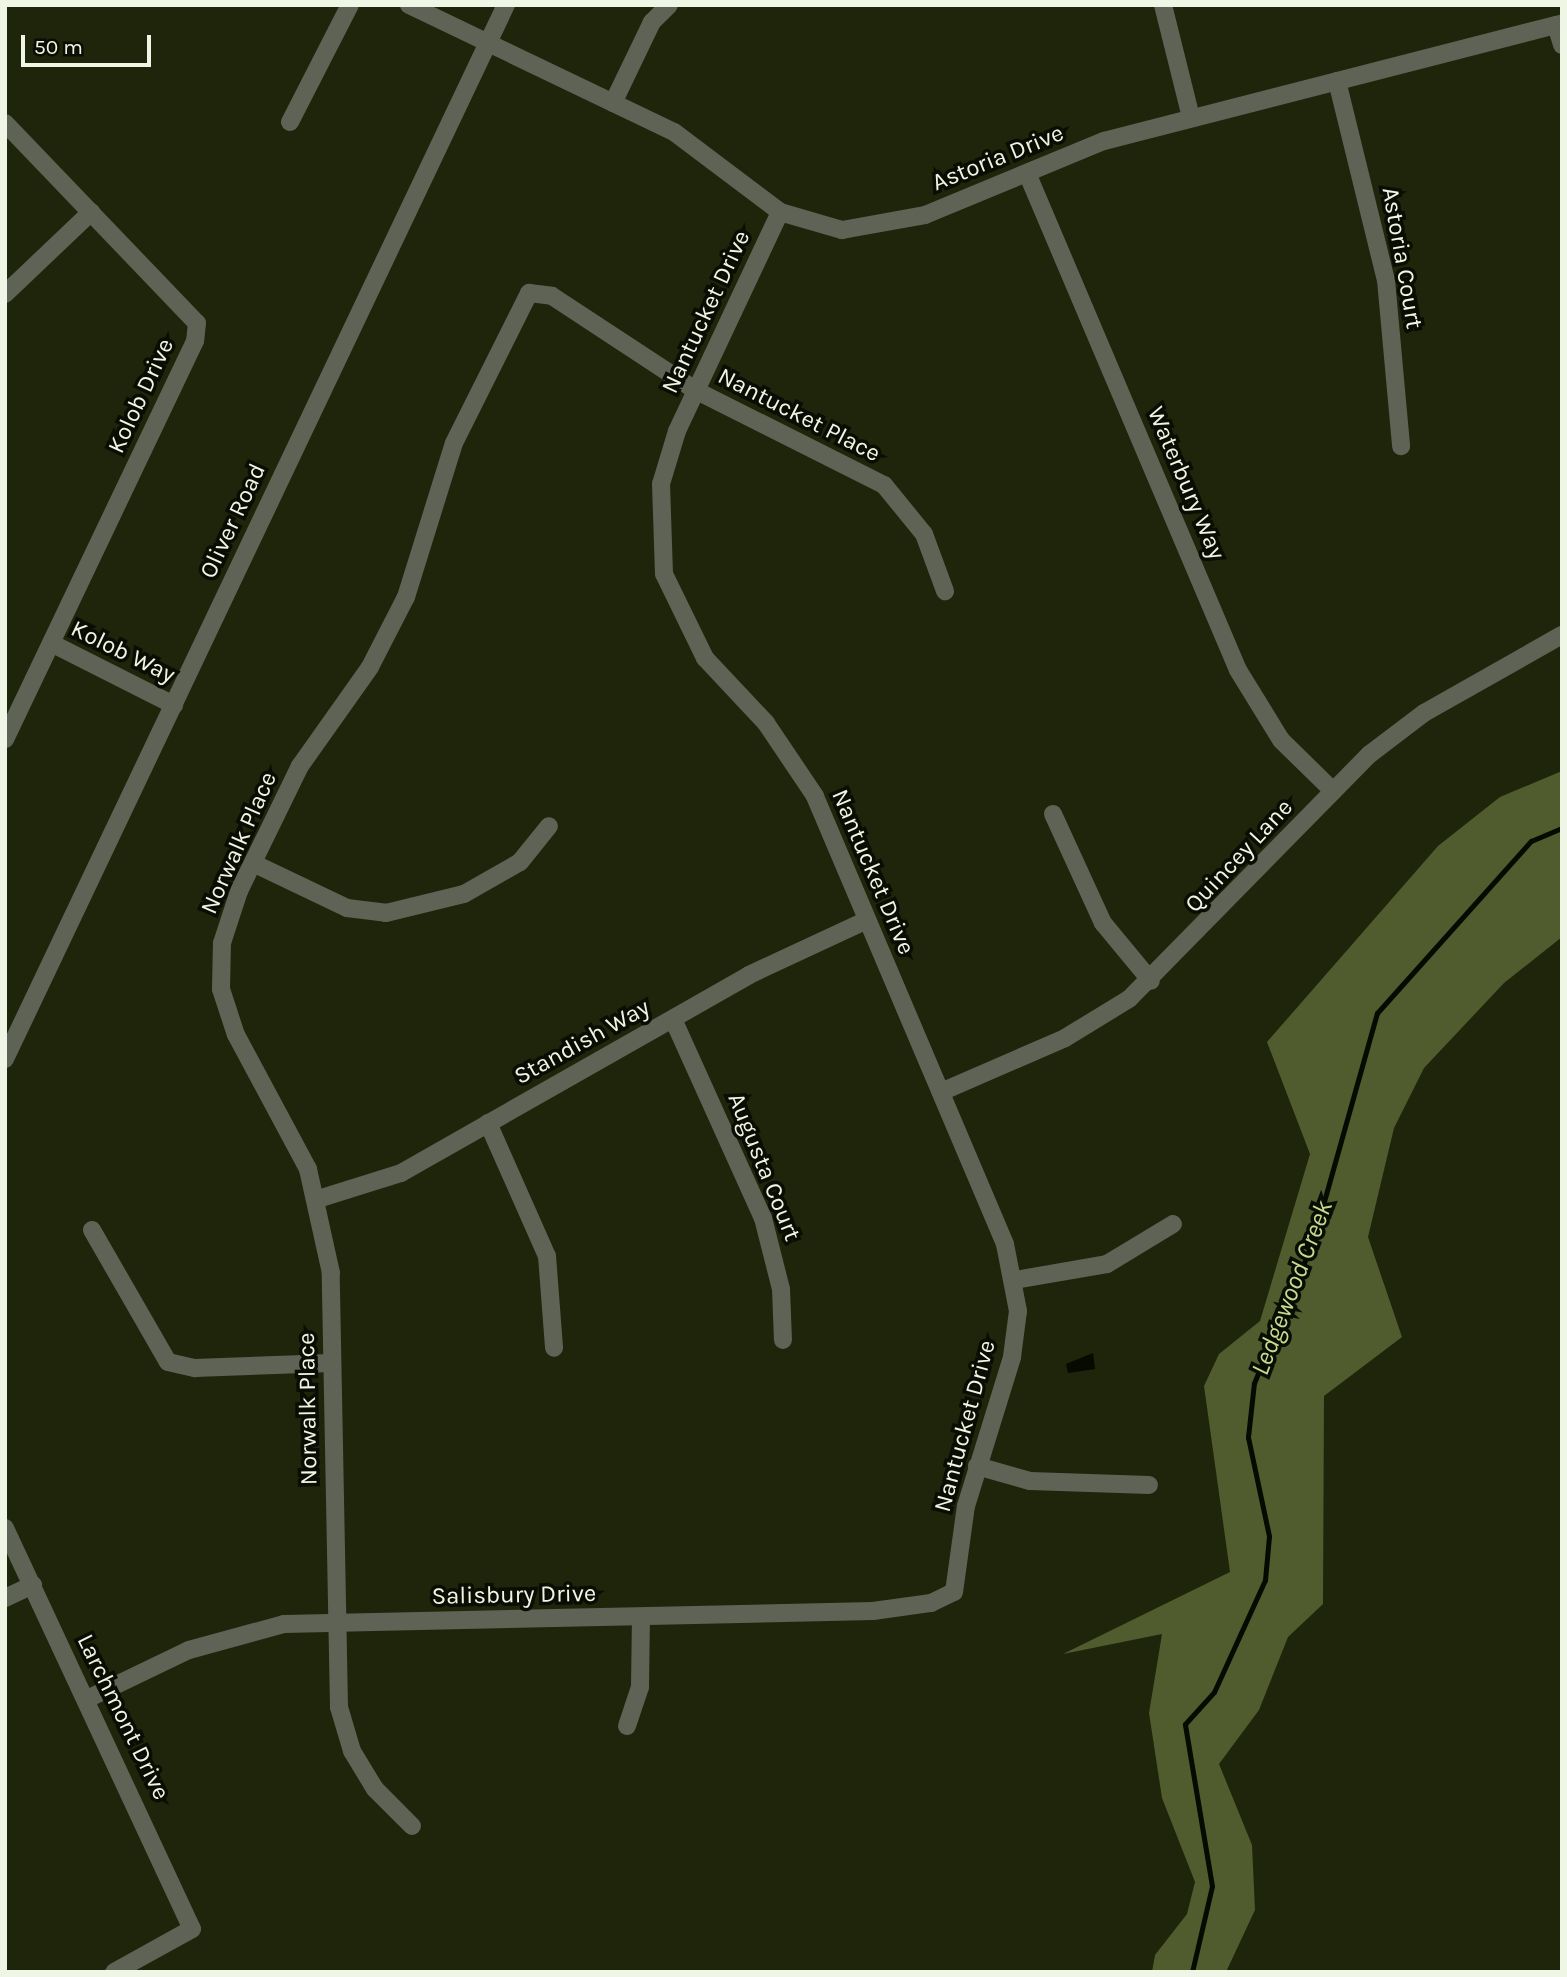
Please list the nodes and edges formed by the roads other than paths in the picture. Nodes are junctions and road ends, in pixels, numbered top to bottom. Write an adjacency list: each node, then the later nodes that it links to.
1 (349, 5): 12 (street)
2 (410, 5): 7 (street, Astoria Drive)
3 (506, 5): 7 (street, Oliver Road)
4 (669, 5): 10 (street)
5 (1163, 5): 11 (street)
6 (1559, 24): 8 (street); 9 (street, Astoria Drive)
7 (488, 44): 10 (street, Astoria Drive); 23 (street, Oliver Road)
8 (1562, 45)
9 (1337, 81): 11 (street, Astoria Drive); 19 (street, Astoria Court)
10 (613, 103): 16 (street, Astoria Drive)
11 (1191, 117): 14 (street, Astoria Drive)
12 (290, 122)
13 (5, 123): 15 (street, Kolob Drive)
14 (1027, 173): 16 (street, Astoria Drive); 25 (street, Waterbury Way)
15 (91, 212): 17 (street); 22 (street, Kolob Drive)
16 (780, 212): 18 (street, Nantucket Drive)
17 (5, 294)
18 (695, 390): 20 (street, Nantucket Place); 28 (street, Norwalk Place); 29 (street, Nantucket Drive)
19 (1401, 446)
20 (945, 590)
21 (1562, 635): 25 (street, Quincey Lane)
22 (51, 643): 23 (street, Kolob Way); 24 (street, Kolob Drive)
23 (174, 705): 32 (street, Oliver Road)
24 (5, 739)
25 (1333, 791): 30 (street, Quincey Lane)
26 (1053, 814): 30 (street)
27 (549, 826): 28 (street)
28 (253, 863): 35 (street, Norwalk Place)
29 (867, 919): 31 (street, Standish Way); 33 (street, Nantucket Drive)
30 (1151, 981): 33 (street, Quincey Lane)
31 (673, 1019): 34 (street, Standish Way); 39 (street, Augusta Court)
32 (5, 1059)
33 (941, 1092): 38 (street, Nantucket Drive)
34 (488, 1123): 35 (street, Standish Way); 40 (street)
35 (318, 1199): 41 (street, Norwalk Place)
36 (1174, 1224): 38 (street)
37 (92, 1230): 41 (street)
38 (1015, 1280): 42 (street, Nantucket Drive)
39 (783, 1340)
40 (554, 1348)
41 (331, 1363): 49 (street, Norwalk Place)
42 (977, 1466): 43 (street); 46 (street, Nantucket Drive)
43 (1149, 1485)
44 (5, 1528): 45 (street, Larchmont Drive)
45 (33, 1585): 47 (street); 50 (street, Larchmont Drive)
46 (954, 1592): 48 (street, Salisbury Drive)
47 (5, 1598)
48 (640, 1617): 49 (street, Salisbury Drive); 51 (street)
49 (335, 1622): 50 (street, Salisbury Drive); 52 (street, Norwalk Place)
50 (87, 1699): 53 (street, Larchmont Drive)
51 (627, 1726)
52 (412, 1826)
53 (114, 1972)

